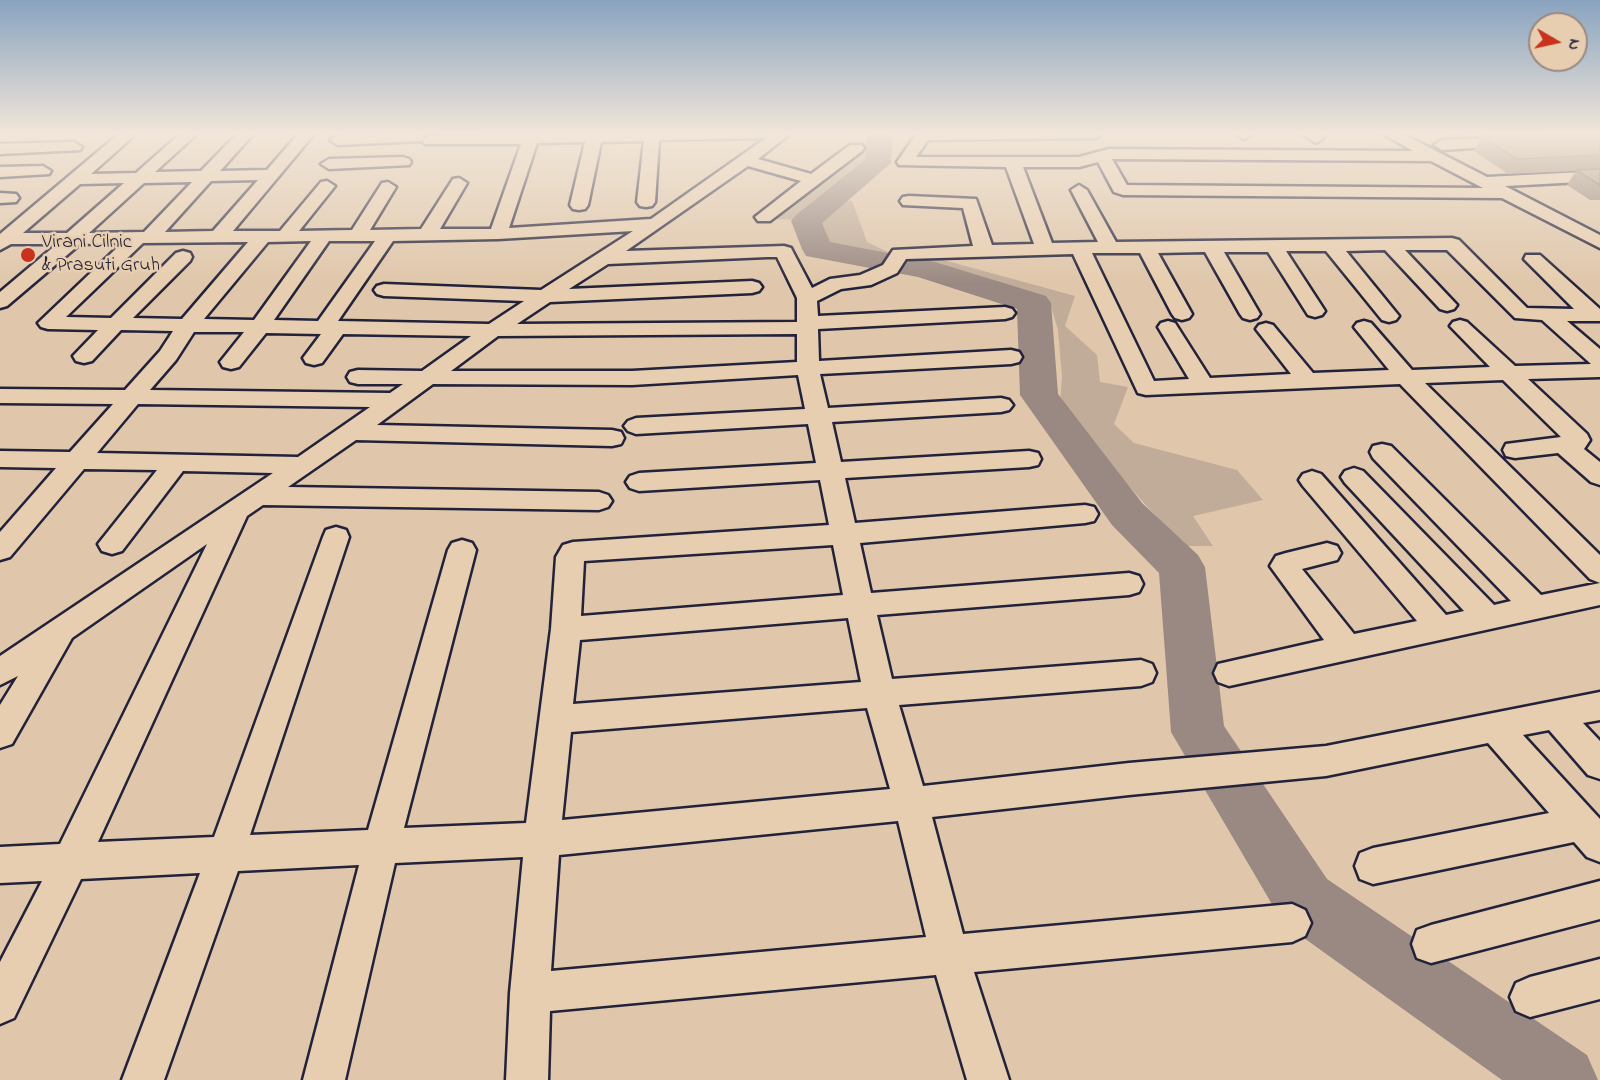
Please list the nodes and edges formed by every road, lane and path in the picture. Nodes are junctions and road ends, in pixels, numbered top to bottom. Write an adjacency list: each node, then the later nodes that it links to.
1 (70, 183): 36 (street)
2 (133, 183): 35 (street)
3 (198, 183): 34 (street)
4 (265, 183): 29 (street)
5 (451, 183): 33 (street)
6 (515, 183): 28 (street)
7 (584, 183): 22 (street)
8 (650, 183): 21 (street)
9 (713, 183): 25 (street)
10 (810, 183): 24 (street)
11 (1021, 183): 45 (street)
12 (1119, 183): 18 (street)
13 (1491, 183): 18 (street)
14 (1503, 183): 18 (street)
15 (1539, 183): 18 (street)
16 (327, 186): 26 (street)
17 (388, 187): 31 (street)
18 (1510, 187): 23 (street); 37 (street)
19 (1079, 190): 42 (street)
20 (909, 201): 46 (street)
21 (646, 202)
22 (579, 205)
23 (1568, 207)
24 (764, 217)
25 (657, 224): 28 (street); 48 (street)
26 (287, 234): 27 (street); 30 (street)
27 (325, 234): 31 (street); 64 (street)
28 (498, 234): 33 (street)
29 (220, 235): 30 (street); 34 (street)
30 (264, 235): 63 (street)
31 (358, 235): 32 (street)
32 (388, 235): 33 (street); 66 (street)
33 (427, 235)
34 (143, 238): 35 (street); 62 (street)
35 (72, 239): 36 (street); 53 (street)
36 (2, 241)
37 (1600, 242)
38 (1390, 245): 39 (street); 54 (street); 58 (street)
39 (1332, 246): 40 (street); 61 (street)
40 (1274, 247): 44 (street); 55 (street)
41 (1080, 248): 42 (street); 45 (street); 82 (street)
42 (1110, 248): 43 (street)
43 (1146, 248): 44 (street); 82 (street)
44 (1212, 248): 57 (street)
45 (1045, 249): 46 (street)
46 (984, 251): 60 (street)
47 (183, 257): 62 (street)
48 (604, 258): 52 (street); 60 (street)
49 (1533, 260): 59 (street)
50 (752, 287): 52 (street)
51 (384, 290): 52 (street)
52 (546, 296): 69 (street)
53 (0, 302)
54 (1447, 305)
55 (1315, 311)
56 (1005, 313): 60 (street)
57 (1250, 314)
58 (1548, 315): 59 (street); 73 (street)
59 (1596, 315)
60 (807, 316): 69 (street); 75 (street)
61 (1389, 316)
62 (118, 324): 63 (street); 70 (street)
63 (188, 325): 64 (street); 84 (street)
64 (260, 326): 66 (street); 74 (street)
65 (1460, 326): 77 (street)
66 (330, 327): 69 (street); 72 (street)
67 (1364, 327): 78 (street)
68 (1266, 329): 81 (street)
69 (493, 330): 80 (street)
70 (84, 356)
71 (1011, 357): 75 (street)
72 (314, 358)
73 (1600, 360)
74 (231, 362)
75 (808, 369): 80 (street); 87 (street)
76 (1600, 370): 77 (street)
77 (1506, 372): 78 (street); 91 (street)
78 (1406, 376): 81 (street); 113 (street)
79 (358, 377): 80 (street)
80 (428, 378): 85 (street)
81 (1306, 380): 82 (street)
82 (1203, 384)
83 (0, 396): 84 (street)
84 (132, 398): 85 (street); 96 (street)
85 (396, 400): 89 (street)
86 (1001, 405): 87 (street)
87 (819, 415): 88 (street); 99 (street)
88 (636, 426)
89 (351, 432): 90 (street); 98 (street)
90 (612, 438)
91 (1563, 444): 92 (street); 100 (street)
92 (1515, 450)
93 (1382, 452): 117 (street)
94 (0, 459): 96 (street)
95 (1029, 459): 99 (street)
96 (76, 460): 97 (street); 109 (street)
97 (177, 462): 98 (street); 110 (street)
98 (302, 465): 105 (street)
99 (832, 471): 103 (street); 107 (street)
100 (1600, 476)
101 (1354, 477): 118 (street)
102 (1312, 480): 119 (street)
103 (639, 482)
104 (599, 501): 105 (street)
105 (247, 502): 121 (street); 138 (street)
106 (1085, 514): 107 (street)
107 (845, 534): 116 (street); 120 (street)
108 (336, 537): 137 (street)
109 (4, 542)
110 (112, 544)
111 (462, 550): 136 (street)
112 (1327, 552): 122 (street)
113 (1600, 572)
114 (1129, 584): 116 (street)
115 (1600, 594): 117 (street)
116 (859, 605): 120 (street); 126 (street)
117 (1534, 608): 118 (street)
118 (1488, 618): 119 (street)
119 (1440, 628): 122 (street)
120 (566, 629): 129 (street)
121 (62, 630): 123 (street); 131 (street)
122 (1347, 648): 125 (street)
123 (7, 662)
124 (1141, 673): 126 (street)
125 (1229, 673)
126 (879, 693): 129 (street); 133 (street)
127 (1600, 706): 128 (street)
128 (1555, 715): 130 (street); 132 (street)
129 (556, 719): 135 (street)
130 (1495, 727): 133 (street); 134 (street)
131 (0, 734)
132 (1600, 764)
133 (911, 803): 135 (street); 144 (street)
134 (1590, 834): 140 (street)
135 (542, 839): 136 (street); 146 (street)
136 (381, 848): 137 (street); 150 (street)
137 (226, 853): 138 (street); 149 (street)
138 (71, 861): 139 (street); 148 (street)
139 (0, 865)
140 (1373, 866)
141 (1600, 900): 143 (street)
142 (1292, 923): 144 (street)
143 (1431, 944)
144 (949, 953): 146 (street); 152 (street)
145 (1600, 979): 147 (street)
146 (530, 993): 151 (street)
147 (1530, 997)
148 (0, 1004)
149 (143, 1080)
150 (324, 1080)
151 (527, 1080)
152 (988, 1080)

